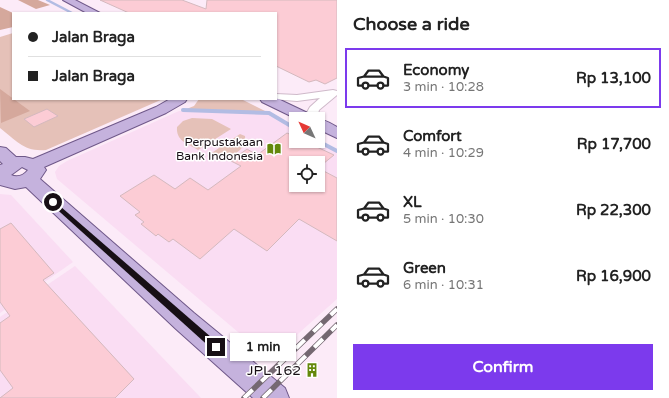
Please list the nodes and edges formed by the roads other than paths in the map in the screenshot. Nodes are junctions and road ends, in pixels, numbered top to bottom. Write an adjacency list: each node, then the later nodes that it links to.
1 (68, 0): 2 (main road)
2 (93, 12)
3 (335, 91): 4 (street); 8 (street)
4 (277, 98)
5 (178, 100): 12 (main road)
6 (269, 100): 7 (main road)
7 (295, 112)
8 (313, 112)
9 (325, 127): 10 (main road)
10 (337, 133)
11 (0, 152): 12 (main road)
12 (16, 174): 13 (main road)
13 (275, 398)

